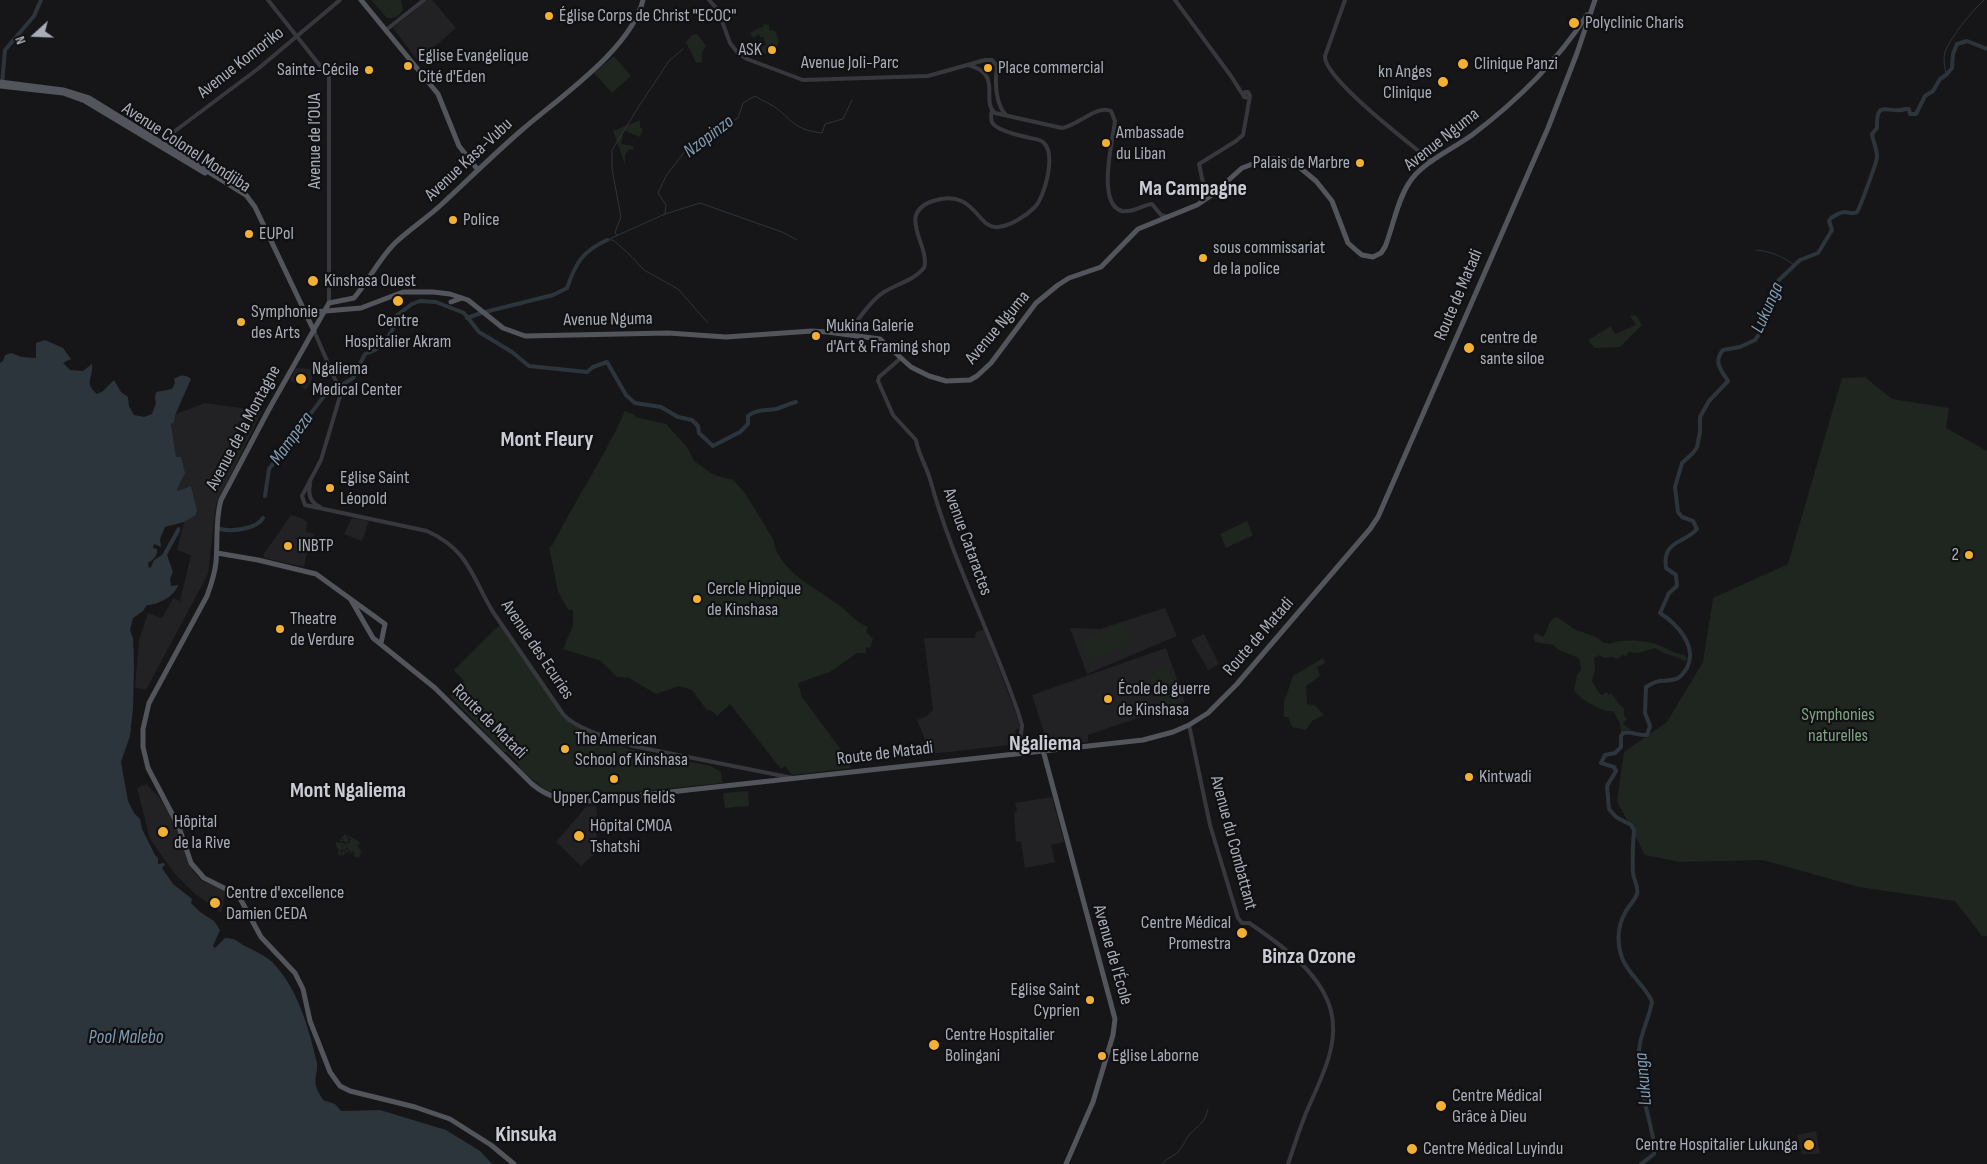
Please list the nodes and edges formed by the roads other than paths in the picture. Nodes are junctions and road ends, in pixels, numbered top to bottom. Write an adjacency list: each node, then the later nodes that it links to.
1 (268, 0): 12 (street, Avenue de l’OUA)
2 (340, 0): 12 (street, Avenue Komoriko)
3 (361, 0): 11 (main road)
4 (424, 0): 11 (street)
5 (643, 0): 25 (main road, Avenue Kasa-Vubu)
6 (709, 0): 14 (street, Avenue Joli-Parc)
7 (1176, 0): 26 (street)
8 (1345, 0): 24 (street)
9 (1592, 4): 10 (main road, Avenue Nguma)
10 (1582, 29): 24 (main road, Avenue Nguma); 46 (main road, Route de Matadi)
11 (386, 30): 25 (main road)
12 (297, 36): 23 (street, Avenue Komoriko); 33 (street, Avenue de l’OUA)
13 (983, 60): 14 (street, Avenue Joli-Parc); 15 (street); 20 (street)
14 (968, 65): 15 (street)
15 (982, 70): 19 (street)
16 (0, 82): 17 (main road)
17 (9, 85): 18 (main road, Avenue Colonel Mondjiba); 23 (main road, Avenue Colonel Mondjiba)
18 (0, 86)
19 (990, 87): 20 (street); 21 (street)
20 (997, 87): 22 (street)
21 (993, 112): 22 (street); 37 (street)
22 (1006, 115): 27 (street)
23 (159, 143): 35 (main road, Avenue Colonel Mondjiba)
24 (1432, 162): 26 (main road, Avenue Nguma)
25 (478, 170): 33 (main road, Avenue Kasa-Vubu)
26 (1200, 204): 28 (main road, Avenue Nguma)
27 (1157, 211): 28 (street); 29 (street)
28 (1168, 217): 29 (main road, Avenue Nguma)
29 (1158, 221): 38 (main road, Avenue Nguma)
30 (457, 290): 32 (main road)
31 (440, 293): 32 (main road, Avenue Nguma); 32 (main road); 34 (main road, Avenue Nguma)
32 (466, 299): 37 (main road, Avenue Nguma)
33 (329, 303): 34 (main road)
34 (326, 310): 35 (main road, Avenue Nguma); 36 (main road)
35 (304, 313): 36 (main road, Avenue Colonel Mondjiba)
36 (313, 332): 39 (street, Avenue des Ecuries); 41 (main road, Avenue de la Montagne)
37 (851, 334): 38 (main road, Avenue Nguma)
38 (901, 358): 48 (street, Avenue Cataractes)
39 (310, 481): 40 (street); 40 (street, Avenue des Ecuries)
40 (324, 509): 49 (street, Avenue des Ecuries)
41 (220, 553): 42 (main road, Route de Matadi); 50 (main road, Avenue de la Montagne)
42 (351, 600): 43 (main road, Route de Matadi); 44 (main road, Route de Matadi)
43 (366, 610): 44 (main road); 45 (main road, Route de Matadi)
44 (361, 615): 45 (main road, Route de Matadi)
45 (380, 643): 49 (main road, Route de Matadi)
46 (1189, 725): 47 (main road, Route de Matadi); 52 (street, Avenue du Combattant)
47 (1043, 750): 48 (main road, Route de Matadi); 51 (main road, Avenue de l'École)
48 (1019, 753): 49 (main road, Route de Matadi)
49 (784, 777)
50 (514, 1164)
51 (1066, 1164)
52 (1288, 1164)

